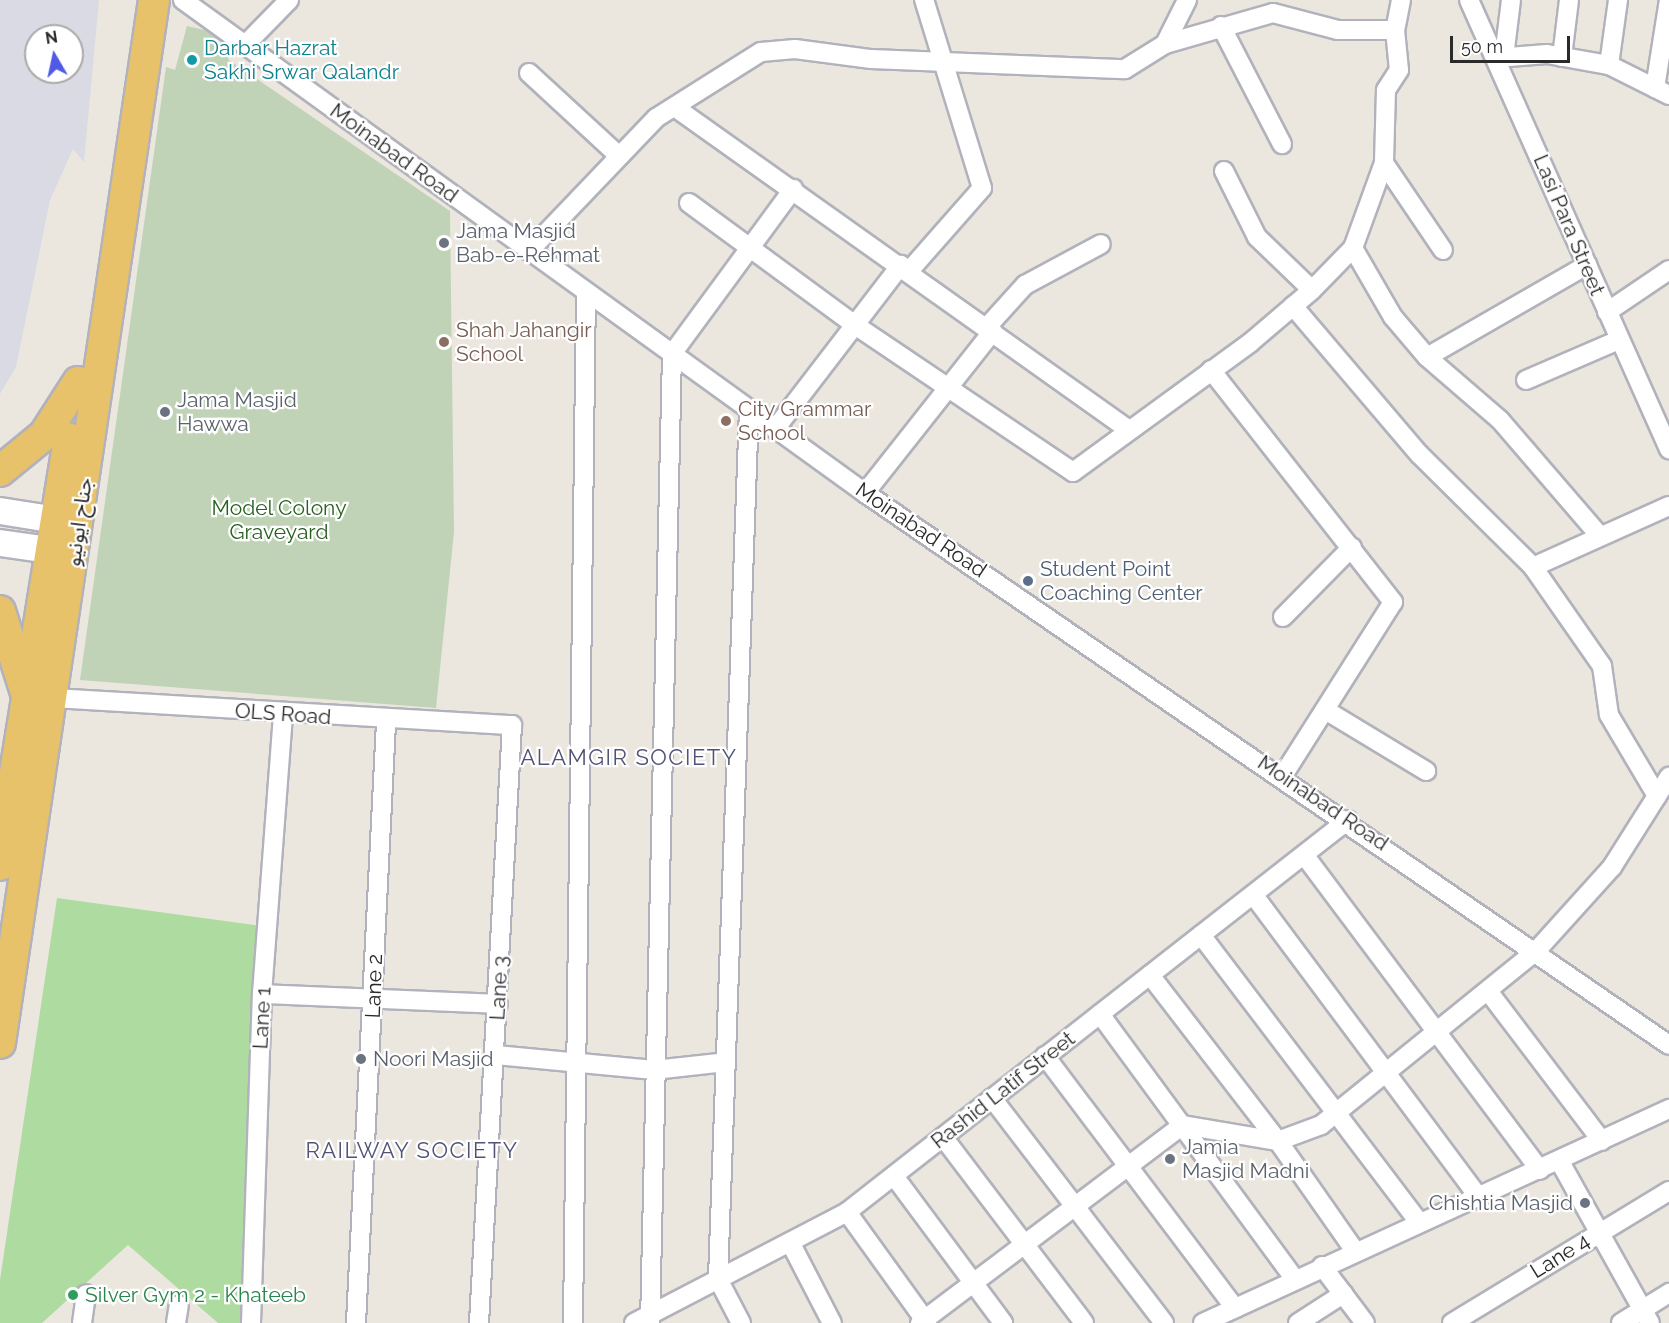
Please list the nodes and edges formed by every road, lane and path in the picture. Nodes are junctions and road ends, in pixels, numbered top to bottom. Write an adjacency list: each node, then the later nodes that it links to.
1 (137, 0): 49 (highway, جناح ایونیو)
2 (154, 0): 64 (highway, جناح ایونیو)
3 (183, 0): 16 (street, Moinabad Road)
4 (289, 0): 16 (street)
5 (1187, 0): 15 (street)
6 (1401, 0): 14 (street)
7 (1469, 0): 18 (street, Lasi Para Street)
8 (1511, 0): 18 (street)
9 (1569, 0): 17 (street)
10 (1618, 0): 20 (street)
11 (1669, 0): 22 (street)
12 (918, 3): 19 (street)
13 (1221, 26): 14 (street); 15 (street); 24 (street)
14 (1395, 30): 26 (street)
15 (1165, 44): 19 (street)
16 (245, 45): 34 (street, Moinabad Road)
17 (1562, 57): 18 (street); 20 (street)
18 (1500, 58): 35 (street, Lasi Para Street)
19 (943, 59): 23 (street); 36 (street)
20 (1609, 65): 22 (street)
21 (529, 73): 25 (street)
22 (1662, 92)
23 (676, 108): 25 (street); 28 (street)
24 (1282, 144)
25 (619, 156): 34 (street)
26 (1384, 163): 32 (street); 33 (street)
27 (1224, 171): 38 (street)
28 (793, 189): 31 (street); 36 (street)
29 (689, 203): 31 (street)
30 (1101, 244): 43 (street)
31 (750, 248): 42 (street); 45 (street)
32 (1353, 248): 38 (street); 46 (street)
33 (1443, 250)
34 (528, 251): 39 (street, Moinabad Road)
35 (1587, 266): 41 (street, Lasi Para Street); 46 (street)
36 (906, 268): 42 (street); 43 (street)
37 (1669, 270): 41 (street)
38 (1312, 290): 40 (street)
39 (586, 293): 45 (street, Moinabad Road); 93 (street)
40 (1293, 306): 47 (street); 65 (street)
41 (1607, 312): 44 (street, Lasi Para Street)
42 (855, 326): 50 (street); 53 (street)
43 (990, 329): 50 (street); 54 (street)
44 (1619, 340): 48 (street); 52 (street, Lasi Para Street)
45 (672, 354): 51 (street, Moinabad Road); 95 (street)
46 (1427, 357): 61 (street)
47 (1211, 370): 54 (street); 63 (street)
48 (1526, 380)
49 (78, 382): 56 (highway); 60 (highway, جناح ایونیو)
50 (949, 389): 54 (street); 57 (street)
51 (749, 410): 53 (street, Moinabad Road); 94 (street)
52 (1662, 422): 55 (street, Lasi Para Street)
53 (775, 429): 57 (street, Moinabad Road)
54 (1129, 430)
55 (1669, 449)
56 (0, 471)
57 (865, 493): 74 (street, Moinabad Road)
58 (1669, 506): 61 (street)
59 (0, 511): 60 (main road)
60 (57, 520): 64 (highway, جناح ایونیو)
61 (1599, 535): 65 (street)
62 (0, 543): 64 (main road)
63 (1352, 547): 67 (street); 69 (street)
64 (63, 552): 68 (highway, جناح ایونیو)
65 (1533, 567): 75 (street)
66 (0, 611): 68 (highway)
67 (1283, 617)
68 (41, 700): 70 (street, OLS Road); 78 (highway, جناح ایونیو); 89 (highway, جناح ایونیو)
69 (1327, 711): 73 (street); 74 (street)
70 (284, 713): 71 (street, OLS Road); 84 (street, Lane 1)
71 (386, 722): 72 (street, OLS Road); 85 (street, Lane 2)
72 (512, 725): 86 (street, Lane 3)
73 (1426, 771)
74 (1283, 775): 76 (street, Moinabad Road)
75 (1666, 784): 81 (street)
76 (1348, 820): 77 (street, Rashid Latif Street); 81 (street, Moinabad Road)
77 (1305, 856): 79 (street, Rashid Latif Street); 88 (street)
78 (0, 865)
79 (1255, 897): 80 (street, Rashid Latif Street); 96 (street)
80 (1201, 935): 82 (street, Rashid Latif Street); 99 (street)
81 (1537, 950): 83 (street); 90 (street, Moinabad Road)
82 (1150, 975): 87 (street, Rashid Latif Street); 102 (street)
83 (1488, 991): 88 (street); 103 (street)
84 (262, 994): 85 (street); 129 (street, Lane 1)
85 (373, 1003): 86 (street); 130 (street, Lane 2)
86 (498, 1004): 91 (street, Lane 3)
87 (1100, 1014): 92 (street, Rashid Latif Street); 100 (street)
88 (1441, 1031): 96 (street); 106 (street)
89 (0, 1043)
90 (1669, 1045)
91 (496, 1055): 93 (street); 131 (street, Lane 3)
92 (1045, 1056): 97 (street, Rashid Latif Street); 105 (street)
93 (575, 1062): 95 (street); 132 (street)
94 (726, 1062): 95 (street); 118 (street)
95 (654, 1070): 126 (street)
96 (1388, 1072): 99 (street); 109 (street)
97 (992, 1098): 101 (street, Rashid Latif Street); 110 (street)
98 (1669, 1108): 103 (street)
99 (1338, 1112): 102 (street); 112 (street)
100 (1184, 1125): 102 (street); 105 (street); 119 (street)
101 (943, 1137): 107 (street, Rashid Latif Street); 114 (street)
102 (1278, 1141): 116 (street)
103 (1602, 1141): 104 (street)
104 (1560, 1162): 106 (street); 113 (street)
105 (1130, 1164): 110 (street); 124 (street)
106 (1540, 1170): 109 (street)
107 (894, 1176): 111 (street, Rashid Latif Street); 120 (street)
108 (1669, 1191): 113 (street, Lane 4)
109 (1478, 1196): 112 (street)
110 (1074, 1204): 114 (street); 137 (street)
111 (848, 1212): 115 (street, Rashid Latif Street); 127 (street)
112 (1419, 1222): 116 (street)
113 (1597, 1234): 125 (street); 141 (street, Lane 4)
114 (1023, 1241): 120 (street); 136 (street)
115 (790, 1242): 118 (street, Rashid Latif Street); 134 (street)
116 (1355, 1251): 117 (street)
117 (1322, 1266): 119 (street); 123 (street)
118 (718, 1279): 126 (street, Rashid Latif Street); 133 (street)
119 (1295, 1279): 124 (street)
120 (972, 1283): 127 (street); 135 (street)
121 (1669, 1293): 125 (street)
122 (86, 1294): 128 (street)
123 (1343, 1294): 139 (street); 140 (street)
124 (1235, 1308): 138 (street)
125 (1646, 1316): 142 (street)
126 (643, 1321)
127 (924, 1322)
128 (82, 1323)
129 (250, 1323)
130 (356, 1323)
131 (479, 1323)
132 (573, 1323)
133 (741, 1323)
134 (832, 1323)
135 (1003, 1323)
136 (1084, 1323)
137 (1164, 1323)
138 (1203, 1323)
139 (1298, 1323)
140 (1365, 1323)
141 (1452, 1323)
142 (1621, 1323)

